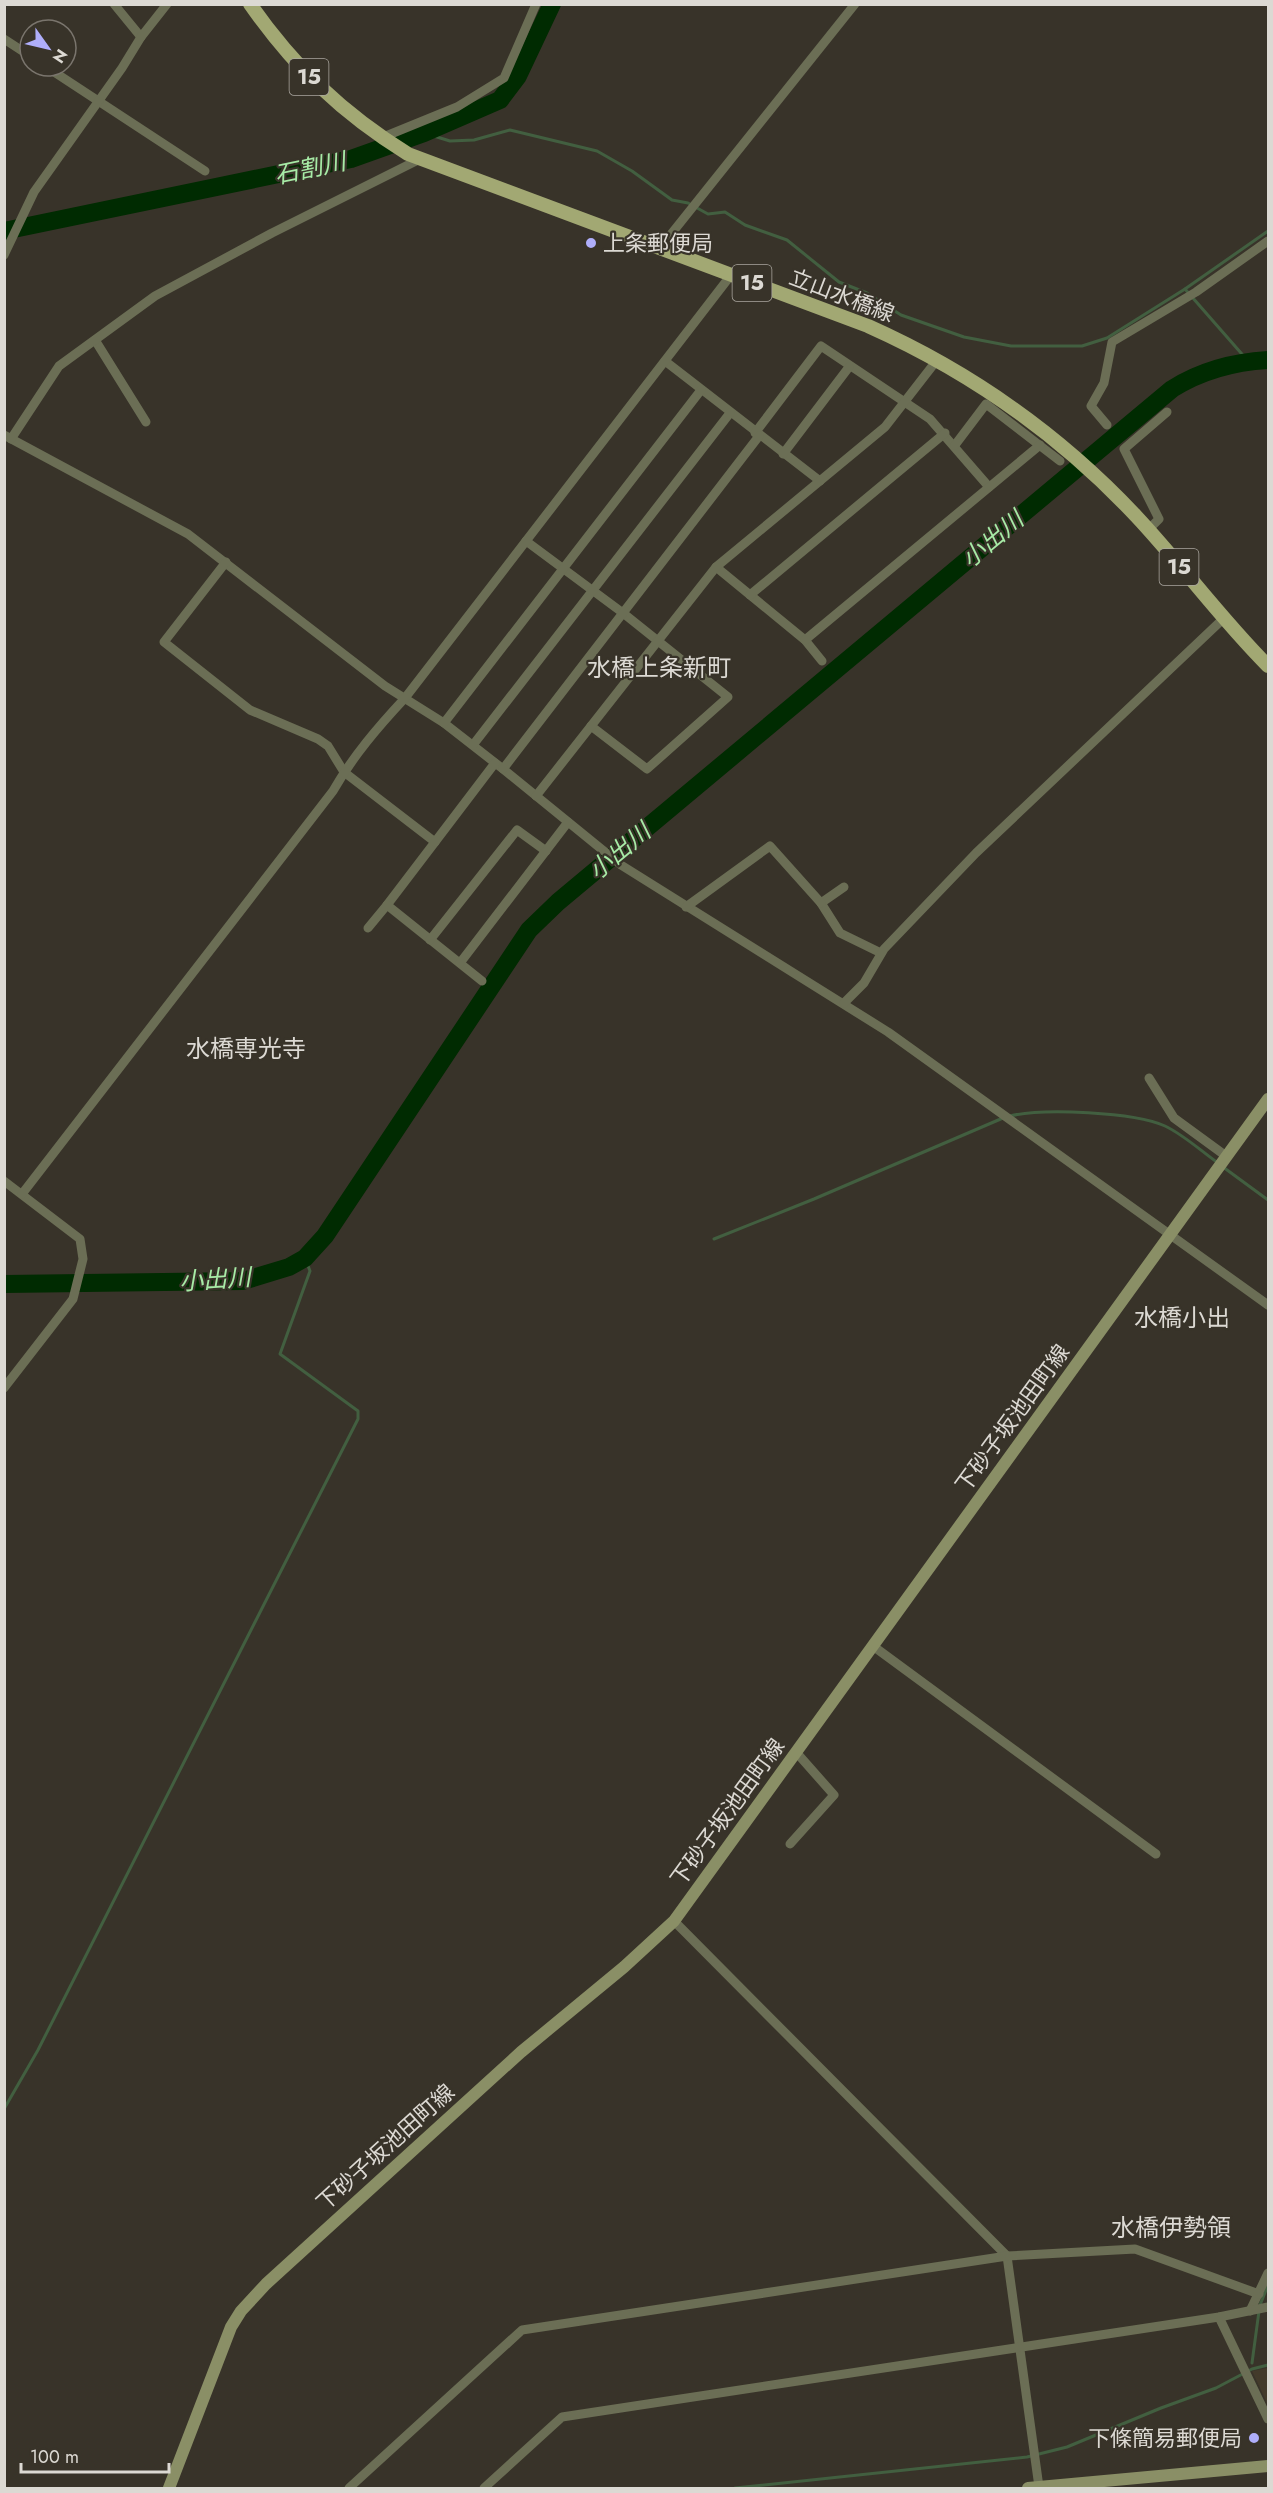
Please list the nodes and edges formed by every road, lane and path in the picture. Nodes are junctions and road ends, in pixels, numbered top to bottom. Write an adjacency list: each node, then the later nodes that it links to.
1 (114, 4): 6 (street)
2 (167, 4): 6 (street)
3 (250, 4): 11 (main road, 立山水橋線 / 15)
4 (536, 4): 11 (street)
5 (855, 4): 15 (street)
6 (141, 37): 10 (street)
7 (4, 39): 8 (street)
8 (18, 48)
9 (64, 78): 10 (street)
10 (98, 100): 13 (street); 16 (street)
11 (381, 138): 12 (main road, 立山水橋線 / 15)
12 (413, 157): 15 (main road, 立山水橋線 / 15); 18 (street)
13 (205, 171)
14 (1269, 241): 27 (street)
15 (660, 248): 17 (main road, 立山水橋線 / 15)
16 (4, 255)
17 (731, 275): 19 (main road, 立山水橋線 / 15); 20 (street)
18 (95, 340): 26 (street); 30 (street)
19 (937, 360): 23 (street); 37 (main road, 立山水橋線 / 15)
20 (664, 361): 22 (street); 38 (street)
21 (849, 367): 23 (street); 29 (street); 33 (street)
22 (701, 390): 25 (street); 41 (street)
23 (905, 402): 28 (street); 35 (street)
24 (1167, 412): 37 (street)
25 (730, 413): 29 (street); 42 (street)
26 (146, 422)
27 (1107, 425)
28 (945, 433): 31 (street); 43 (street)
29 (757, 434): 33 (street); 44 (street)
30 (8, 437): 39 (street)
31 (955, 445): 32 (street); 36 (street)
32 (1040, 445): 34 (street); 36 (street)
33 (783, 454): 35 (street)
34 (1060, 462)
35 (820, 481): 40 (street)
36 (989, 488): 47 (street)
37 (1148, 530): 45 (main road, 立山水橋線 / 15)
38 (526, 541): 41 (street); 50 (street)
39 (226, 562): 50 (street); 55 (street)
40 (716, 567): 43 (street); 46 (street)
41 (563, 568): 42 (street); 51 (street)
42 (593, 591): 44 (street); 53 (street)
43 (750, 595): 47 (street)
44 (623, 613): 46 (street); 54 (street)
45 (1223, 619): 49 (main road, 立山水橋線 / 15); 66 (street)
46 (658, 640): 52 (street); 52 (street)
47 (805, 640): 48 (street)
48 (822, 661)
49 (1269, 666)
50 (405, 698): 51 (street); 55 (street)
51 (444, 723): 53 (street)
52 (591, 726): 56 (street)
53 (473, 746): 54 (street)
54 (499, 766): 56 (street); 58 (street)
55 (344, 772): 58 (street); 74 (street)
56 (536, 796): 57 (street)
57 (568, 822): 59 (street); 63 (street)
58 (435, 842): 62 (street)
59 (546, 851): 65 (street); 67 (street)
60 (844, 887): 61 (street)
61 (821, 903): 63 (street); 66 (street)
62 (387, 906): 64 (street); 65 (street)
63 (686, 907): 69 (street)
64 (368, 928)
65 (430, 940): 67 (street)
66 (881, 953): 69 (street)
67 (460, 963): 68 (street)
68 (482, 981)
69 (844, 1003): 75 (street)
70 (1149, 1078): 72 (street)
71 (1269, 1099): 72 (main road, 下砂子坂池田町線)
72 (1226, 1156): 75 (main road, 下砂子坂池田町線)
73 (4, 1181): 74 (street)
74 (22, 1194): 77 (street)
75 (1169, 1234): 76 (street); 78 (main road, 下砂子坂池田町線)
76 (1269, 1305)
77 (4, 1388)
78 (873, 1646): 79 (main road, 下砂子坂池田町線); 81 (street)
79 (796, 1752): 80 (street); 82 (main road, 下砂子坂池田町線)
80 (790, 1844)
81 (1156, 1854)
82 (674, 1921): 83 (street); 92 (main road, 下砂子坂池田町線)
83 (1006, 2256): 85 (street); 89 (street); 93 (street)
84 (1269, 2272): 85 (street)
85 (1259, 2294): 87 (street)
86 (1269, 2307): 87 (street)
87 (1250, 2311): 88 (street)
88 (1219, 2317): 89 (street); 90 (street)
89 (1019, 2347): 94 (street); 95 (street)
90 (1269, 2419)
91 (1269, 2466): 95 (main road)
92 (169, 2488)
93 (349, 2488)
94 (484, 2488)
95 (1034, 2488)

